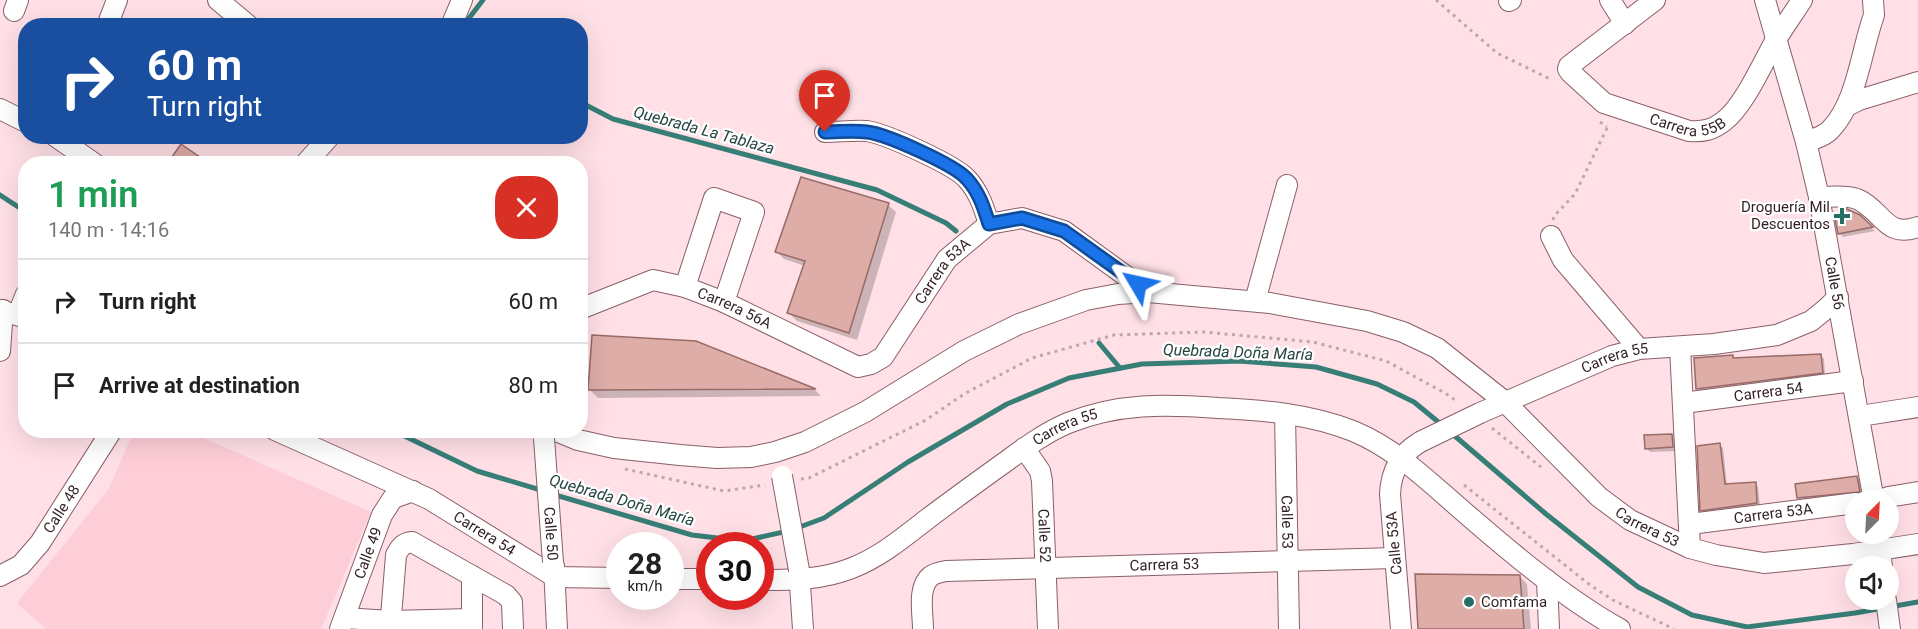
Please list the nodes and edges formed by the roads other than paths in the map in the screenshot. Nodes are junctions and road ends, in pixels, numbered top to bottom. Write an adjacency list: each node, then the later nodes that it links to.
1 (117, 0): 9 (street)
2 (218, 0): 10 (street)
3 (462, 0): 11 (street)
4 (1610, 0): 12 (street)
5 (1655, 0): 12 (street)
6 (1764, 0): 13 (street, Calle 56)
7 (1802, 0): 13 (street, Carrera 55B)
8 (1873, 0): 15 (street)
9 (110, 18)
10 (239, 18)
11 (454, 18)
12 (1625, 24): 13 (street, Carrera 55B)
13 (1776, 39): 19 (street, Calle 56)
14 (1918, 82): 15 (street)
15 (1847, 106): 19 (street)
16 (0, 109): 17 (street)
17 (18, 118)
18 (825, 132): 26 (street)
19 (1806, 142): 25 (street, Calle 56)
20 (69, 144): 22 (street)
21 (323, 144): 23 (street)
22 (85, 156)
23 (312, 156)
24 (1287, 185): 32 (street)
25 (1819, 197): 27 (street); 31 (street, Calle 56)
26 (989, 224): 30 (street, Carrera 53A); 39 (street, Carrera 53A)
27 (1918, 227)
28 (1551, 236): 37 (street)
29 (685, 287): 33 (street, Carrera 56A); 33 (street); 34 (street, Carrera 56A)
30 (1148, 292): 32 (street, Carrera 53); 51 (street, Carrera 53)
31 (1838, 297): 36 (street, Carrera 55); 40 (street, Calle 56)
32 (1255, 301): 41 (street, Carrera 53)
33 (724, 302): 39 (street, Carrera 56A)
34 (588, 306)
35 (11, 313): 38 (street)
36 (1680, 346): 37 (street, Carrera 55); 42 (street, Carrera 53)
37 (1639, 349): 41 (street, Carrera 55)
38 (0, 351)
39 (883, 357)
40 (1853, 381): 42 (street, Carrera 54); 45 (street, Calle 56)
41 (1504, 401): 52 (street, Carrera 55, bridge); 60 (street, Carrera 53)
42 (1683, 403): 58 (street, Carrera 53)
43 (1918, 407): 45 (street)
44 (1285, 414): 50 (street, Carrera 55); 52 (street, Carrera 55); 63 (street, Calle 53)
45 (1860, 416): 53 (street, Calle 56)
46 (107, 438): 67 (street, Calle 48)
47 (293, 438): 54 (street, Carrera 54)
48 (548, 438): 65 (street, Calle 50, bridge)
49 (569, 438): 51 (street, Carrera 53)
50 (1024, 448): 64 (street, Calle 52); 66 (street, Carrera 55)
51 (775, 452): 66 (street, bridge)
52 (1401, 458): 62 (street, Calle 53A); 71 (street, Carrera 55)
53 (1879, 490)
54 (412, 491): 65 (street, Carrera 54); 73 (street, Calle 49)
55 (1918, 492): 56 (street)
56 (1899, 496)
57 (1845, 504): 58 (street, Carrera 53A)
58 (1690, 524): 60 (street, Carrera 53)
59 (1918, 544): 61 (street, Carrera 53)
60 (1690, 548): 61 (street, Carrera 53)
61 (1880, 550)
62 (1395, 558): 63 (street, Carrera 53); 83 (street, Calle 53A)
63 (1287, 560): 64 (street, Carrera 53); 82 (street, Calle 53)
64 (1047, 567): 80 (street, Carrera 53); 81 (street, Calle 52)
65 (554, 570): 69 (street); 78 (street, Calle 50)
66 (800, 575): 70 (street, Carrera 55); 79 (street)
67 (0, 576)
68 (472, 576): 75 (street); 76 (street); 77 (street)
69 (606, 576)
70 (774, 578)
71 (1547, 580): 84 (street); 85 (street, Carrera 55)
72 (1887, 610): 86 (street)
73 (343, 623): 76 (street)
74 (430, 624): 75 (street); 76 (street)
75 (472, 624)
76 (390, 625)
77 (513, 629)
78 (557, 629)
79 (802, 629)
80 (923, 629)
81 (1048, 629)
82 (1289, 629)
83 (1401, 629)
84 (1549, 629)
85 (1620, 629)
86 (1890, 629)

